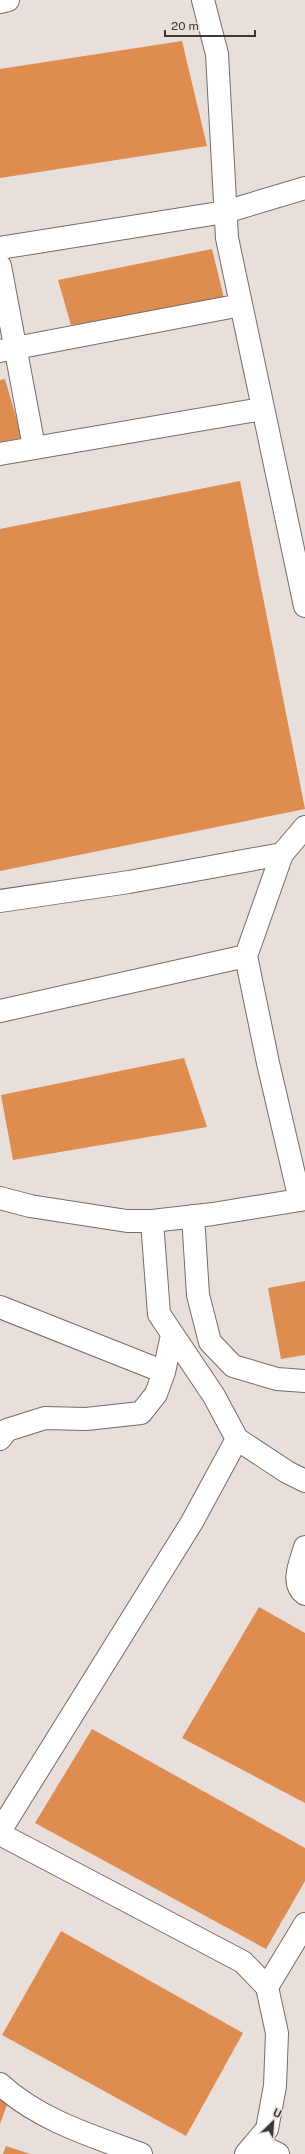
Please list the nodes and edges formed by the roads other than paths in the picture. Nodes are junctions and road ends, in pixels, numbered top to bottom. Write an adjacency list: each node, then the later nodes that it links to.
1 (8, 0): 3 (street)
2 (203, 0): 5 (street)
3 (0, 2)
4 (305, 188): 5 (street)
5 (226, 212): 6 (street); 8 (street)
6 (0, 248)
7 (0, 266): 9 (street)
8 (241, 305): 9 (street); 10 (street)
9 (8, 349): 11 (street)
10 (262, 409): 11 (street); 13 (street)
11 (34, 447): 12 (street)
12 (0, 454)
13 (305, 606)
14 (305, 827): 15 (street)
15 (282, 854): 16 (street); 17 (street)
16 (0, 901)
17 (246, 956): 18 (street); 20 (street)
18 (0, 1011)
19 (0, 1198): 22 (street)
20 (302, 1199): 21 (street)
21 (193, 1216): 22 (street); 26 (street)
22 (152, 1221): 24 (street)
23 (0, 1307): 25 (street)
24 (172, 1335): 25 (street); 28 (street)
25 (164, 1372): 27 (street)
26 (305, 1381)
27 (0, 1439)
28 (237, 1439): 29 (street); 32 (street)
29 (305, 1481)
30 (305, 1547): 31 (street)
31 (305, 1594)
32 (0, 1831)
33 (0, 1834): 35 (street)
34 (305, 1924): 35 (street)
35 (267, 1987): 37 (street)
36 (0, 2084): 38 (street)
37 (251, 2148): 39 (street)
38 (141, 2154)
39 (278, 2154)

